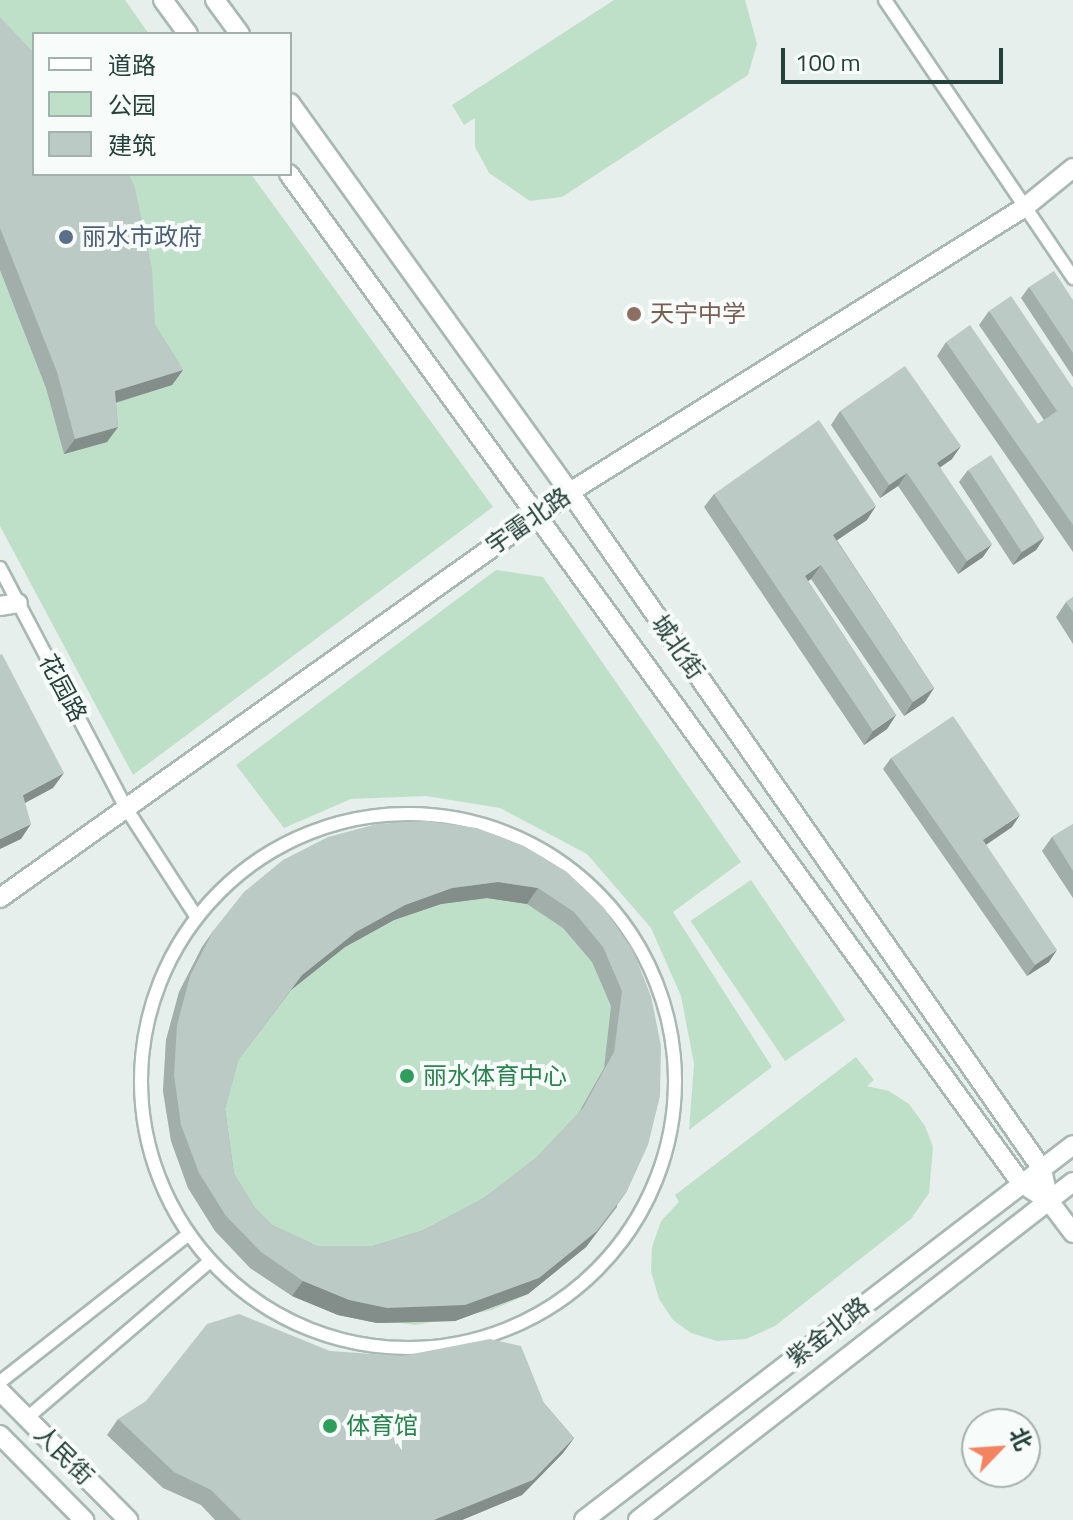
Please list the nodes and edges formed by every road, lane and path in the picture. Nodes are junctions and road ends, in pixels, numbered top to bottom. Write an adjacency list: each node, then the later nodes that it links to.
1 (163, 0): 4 (main road)
2 (215, 0): 5 (main road)
3 (885, 0): 9 (street)
4 (187, 32)
5 (239, 32)
6 (292, 106): 11 (main road, 城北街)
7 (1073, 168): 9 (main road, 宇雷北路)
8 (290, 176): 12 (main road, 城北街)
9 (1025, 207): 10 (street); 11 (main road, 宇雷北路)
10 (1073, 278)
11 (570, 492): 12 (main road, 宇雷北路); 19 (main road, 城北街)
12 (535, 516): 15 (main road, 宇雷北路); 21 (main road, 城北街)
13 (0, 568): 14 (street, 花园路)
14 (9, 604): 15 (street, 花园路)
15 (126, 808): 16 (main road, 宇雷北路); 17 (street, 花园路)
16 (0, 898)
17 (196, 916): 24 (street); 25 (street)
18 (1073, 1145): 19 (main road, 紫金北路)
19 (1042, 1169): 21 (main road, 紫金北路); 22 (main road, 城北街)
20 (1073, 1182): 22 (main road, 紫金北路)
21 (1021, 1183): 22 (main road, 城北街); 32 (main road, 紫金北路)
22 (1049, 1201): 23 (main road, 城北街); 33 (main road, 紫金北路)
23 (1073, 1233)
24 (189, 1234): 25 (street); 26 (street)
25 (210, 1261): 28 (street)
26 (0, 1382)
27 (0, 1391): 28 (main road, 人民街)
28 (27, 1418): 31 (main road, 人民街)
29 (0, 1435): 30 (main road, 人民街)
30 (84, 1520)
31 (128, 1520)
32 (584, 1520)
33 (638, 1520)

